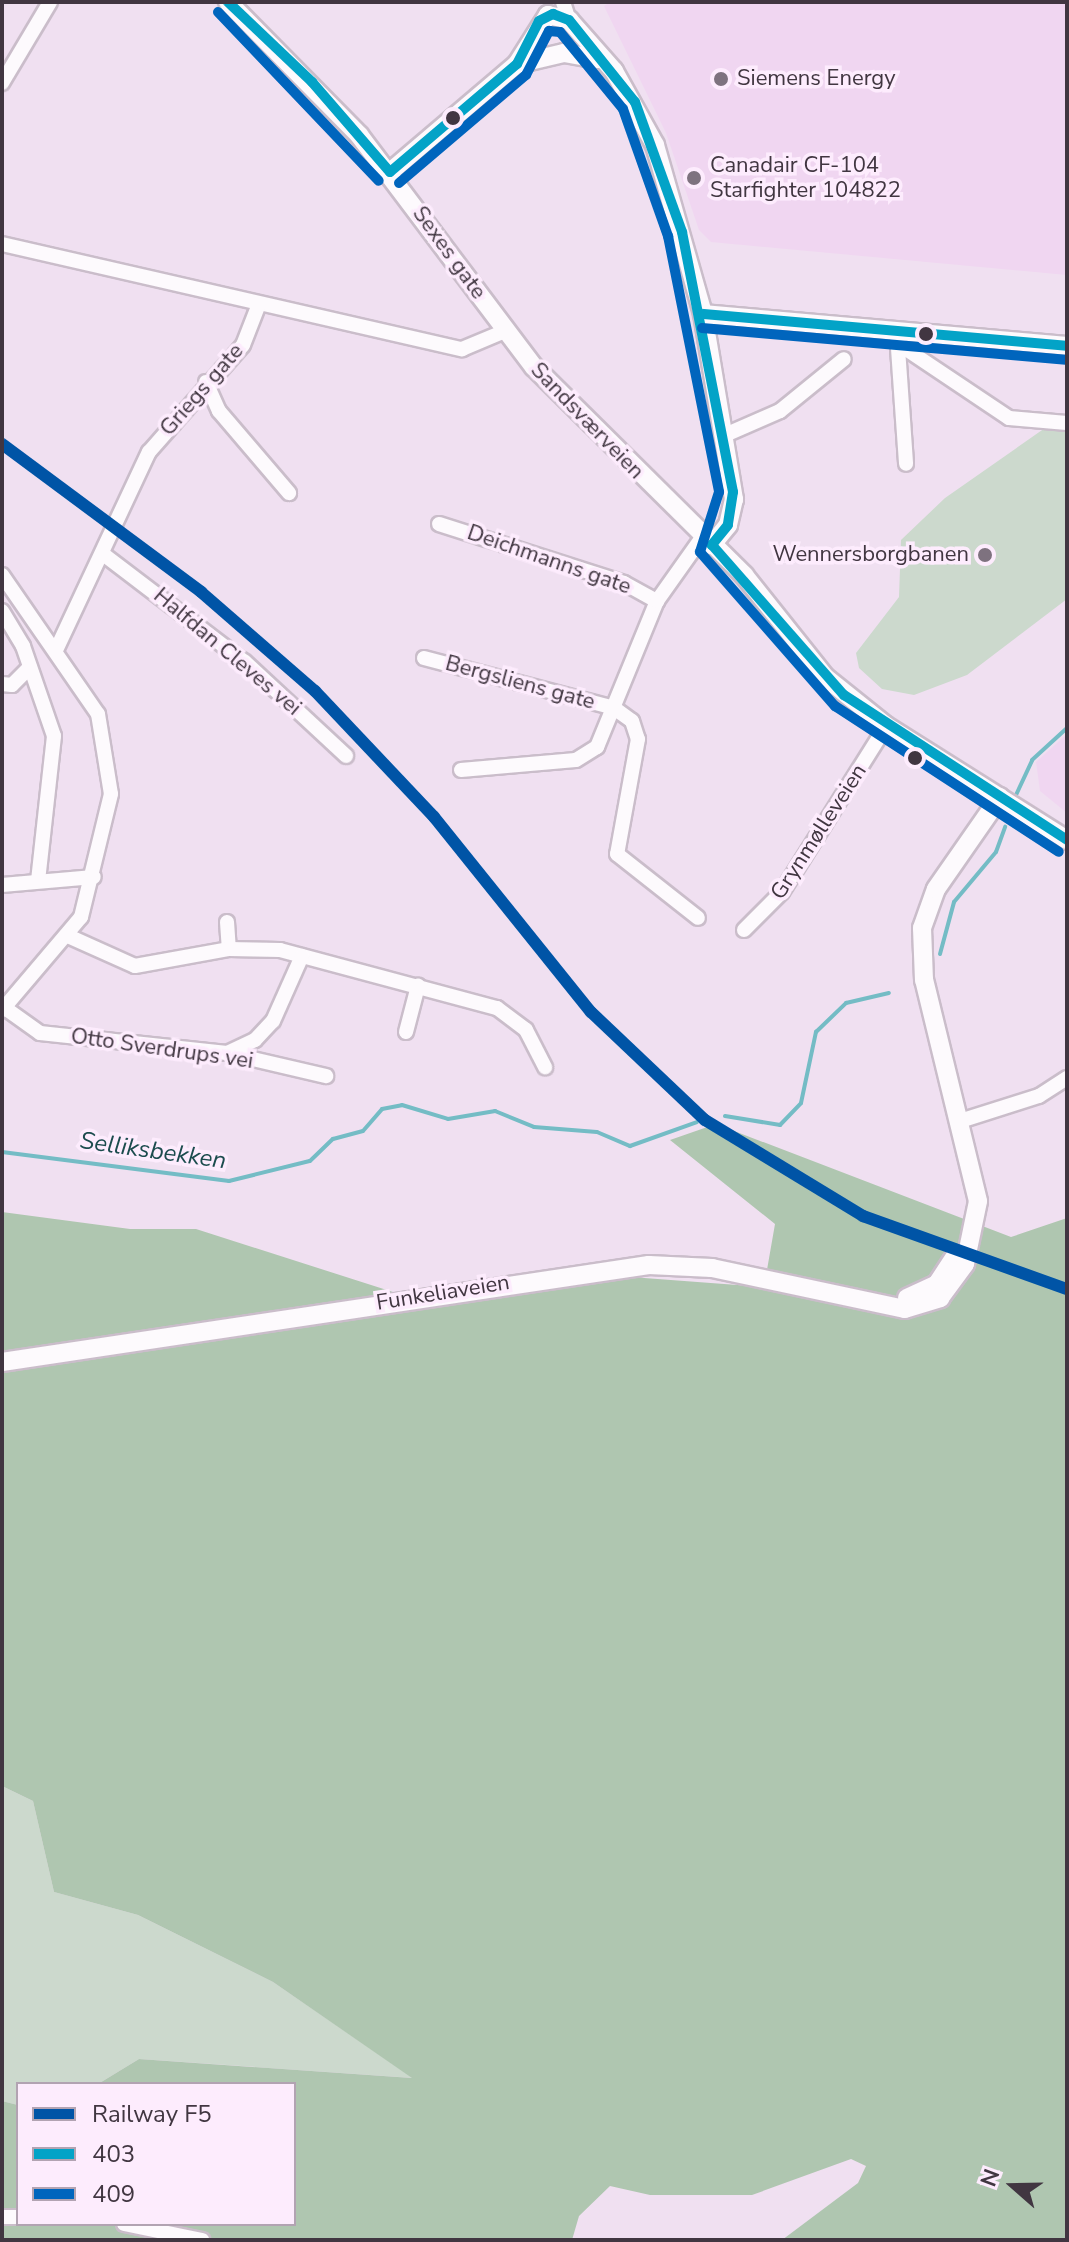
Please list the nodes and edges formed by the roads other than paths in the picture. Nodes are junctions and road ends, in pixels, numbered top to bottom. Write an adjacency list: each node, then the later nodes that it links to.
1 (50, 2): 10 (street)
2 (228, 2): 11 (street, Sexes gate)
3 (563, 2): 5 (street)
4 (549, 9): 5 (street); 6 (street)
5 (572, 26): 7 (street); 8 (street)
6 (534, 35): 7 (street); 9 (street)
7 (556, 54): 8 (street); 9 (street)
8 (598, 59): 14 (street)
9 (517, 64): 11 (street)
10 (2, 83)
11 (390, 172): 15 (street, Sexes gate)
12 (2, 244): 13 (street)
13 (259, 304): 15 (street); 19 (street, Griegs gate)
14 (703, 314): 16 (street); 21 (street)
15 (505, 331): 25 (street, Sandsværveien)
16 (897, 336): 17 (street); 20 (street); 22 (street)
17 (1067, 346)
18 (844, 359): 21 (street)
19 (206, 382): 23 (street); 26 (street, Griegs gate)
20 (1067, 423)
21 (725, 435): 25 (street)
22 (906, 464)
23 (289, 493)
24 (439, 524): 28 (street, Deichmanns gate)
25 (708, 540): 28 (street, Bergsliens gate); 35 (street, Sandsværveien)
26 (103, 554): 30 (street, Griegs gate); 36 (street, Halfdan Cleves vei)
27 (3, 577): 30 (street)
28 (657, 601): 34 (street, Bergsliens gate)
29 (2, 611): 32 (street)
30 (57, 648): 40 (street)
31 (424, 658): 34 (street, Bergsliens gate)
32 (30, 667): 33 (street); 41 (street)
33 (5, 688)
34 (614, 708): 37 (street, Bergsliens gate); 43 (street, Bergsliens gate)
35 (886, 726): 38 (street, Sandsværveien); 45 (street, Grynmølleveien)
36 (346, 756)
37 (461, 770)
38 (1000, 797): 39 (street, Sandsværveien); 56 (street, Funkeliaveien)
39 (1067, 840)
40 (94, 877): 41 (street); 46 (street)
41 (38, 880): 42 (street)
42 (2, 885)
43 (698, 918)
44 (227, 922): 47 (street)
45 (744, 930)
46 (68, 936): 47 (street); 50 (street)
47 (229, 949): 48 (street)
48 (302, 956): 49 (street); 52 (street)
49 (418, 986): 51 (street); 53 (street)
50 (4, 1009): 52 (street, Otto Sverdrups vei)
51 (406, 1032)
52 (227, 1053): 54 (street, Otto Sverdrups vei)
53 (545, 1067)
54 (326, 1076)
55 (1067, 1078): 56 (street)
56 (962, 1130): 57 (street, Funkeliaveien)
57 (2, 1362)
58 (134, 2226): 59 (street)
59 (202, 2240)

